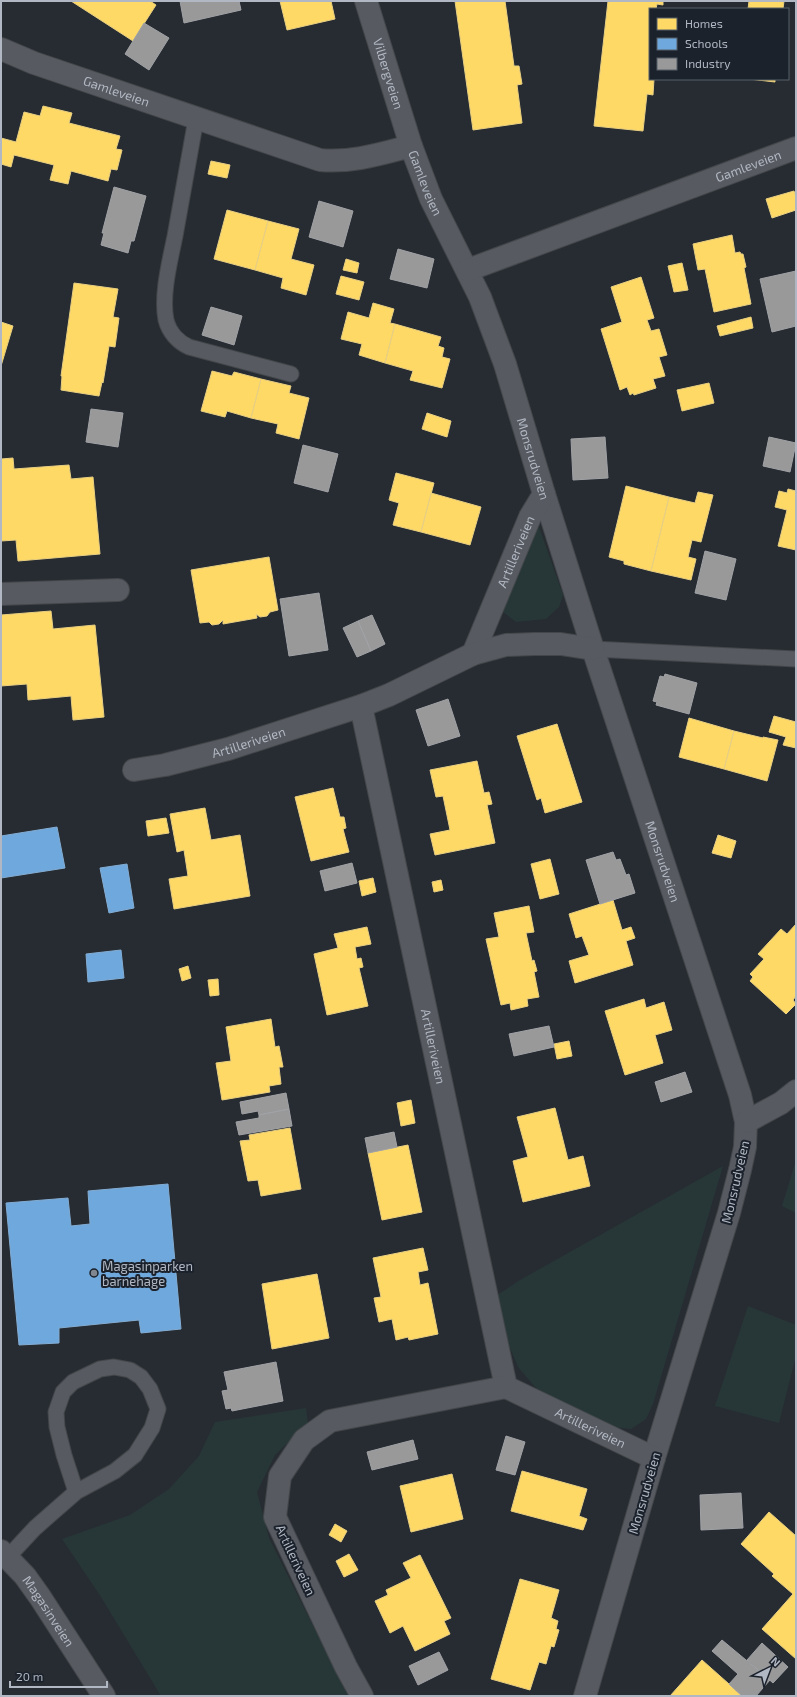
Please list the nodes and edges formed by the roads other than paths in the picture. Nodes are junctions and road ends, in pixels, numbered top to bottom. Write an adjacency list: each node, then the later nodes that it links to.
1 (366, 1): 4 (street, Vilbergveien)
2 (1, 49): 3 (street, Gamleveien)
3 (196, 119): 4 (street, Gamleveien); 7 (lane)
4 (411, 146): 6 (street, Gamleveien)
5 (796, 148): 6 (street, Gamleveien)
6 (468, 270): 8 (street, Monsrudveien)
7 (291, 374)
8 (544, 494): 11 (street, Monsrudveien); 12 (street, Artilleriveien)
9 (118, 590): 10 (street)
10 (1, 594)
11 (593, 649): 12 (street, Artilleriveien); 13 (lane); 17 (street, Monsrudveien)
12 (473, 654): 14 (street, Artilleriveien)
13 (796, 659)
14 (361, 706): 15 (street, Artilleriveien); 18 (street, Artilleriveien)
15 (134, 770)
16 (796, 1091): 17 (street)
17 (746, 1122): 19 (street, Monsrudveien)
18 (506, 1387): 19 (street, Artilleriveien); 23 (street, Artilleriveien)
19 (654, 1458): 24 (street, Monsrudveien)
20 (76, 1492): 20 (lane); 21 (lane)
21 (5, 1554): 22 (street, Magasinveien)
22 (104, 1696)
23 (362, 1696)
24 (585, 1696)

